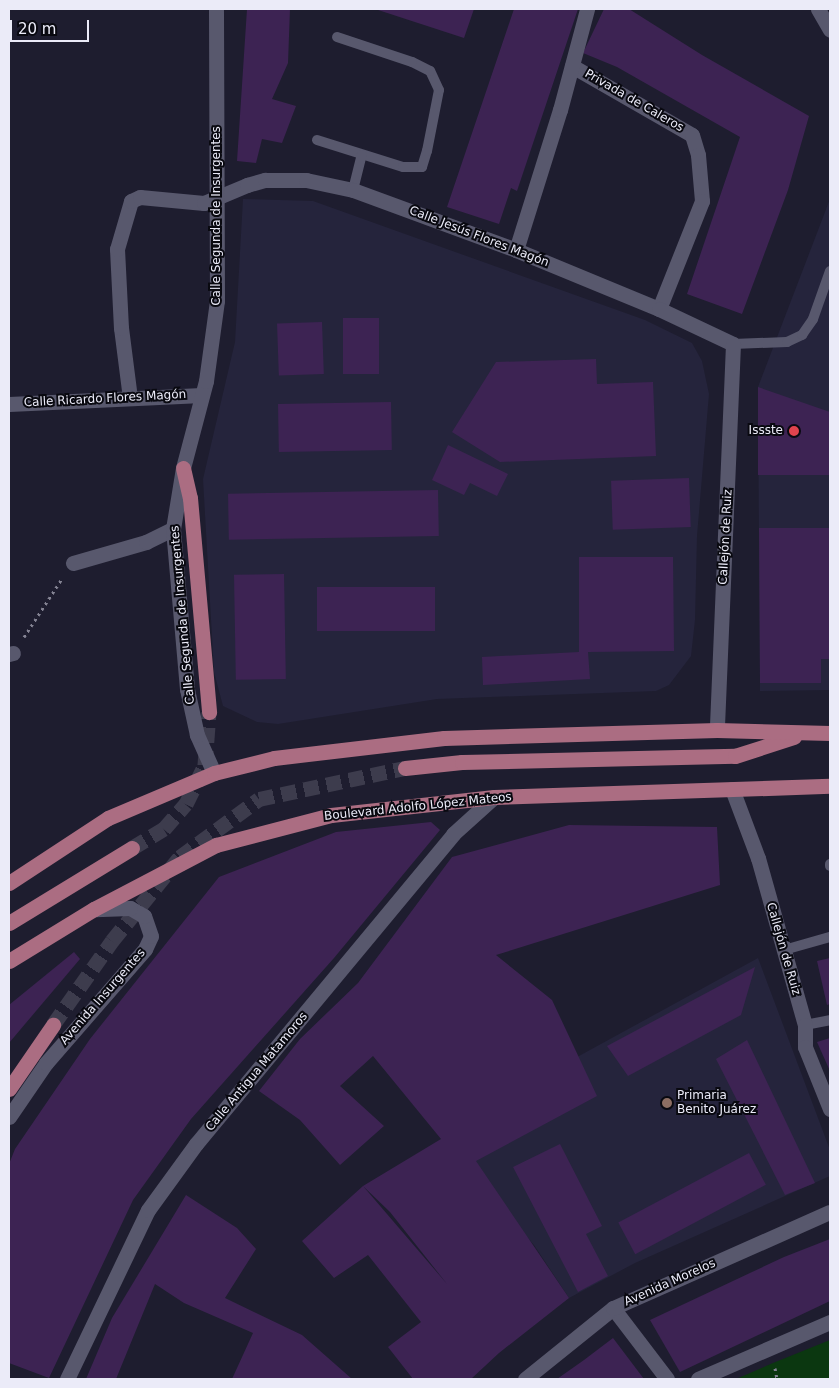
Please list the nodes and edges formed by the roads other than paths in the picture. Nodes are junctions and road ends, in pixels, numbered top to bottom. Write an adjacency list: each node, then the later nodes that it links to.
1 (216, 9): 10 (street, Calle Segunda de Insurgentes)
2 (587, 9): 6 (street, Privada de Caleros)
3 (818, 9): 4 (street)
4 (830, 30)
5 (337, 37): 8 (lane)
6 (572, 66): 11 (street, Privada de Caleros); 13 (street, Privada de Caleros)
7 (317, 140): 8 (lane)
8 (362, 155): 9 (lane)
9 (353, 190): 10 (street, Calle Jesús Flores Magón); 11 (street, Calle Jesús Flores Magón)
10 (218, 199): 15 (street, Calle Segunda de Insurgentes); 16 (street)
11 (516, 250): 13 (street, Calle Jesús Flores Magón)
12 (830, 271): 14 (lane)
13 (659, 309): 14 (street, Calle Jesús Flores Magón)
14 (733, 344): 22 (street, Callejón de Ruiz)
15 (202, 395): 16 (street, Calle Ricardo Flores Magón); 18 (street, Calle Segunda de Insurgentes)
16 (130, 398): 17 (street, Calle Ricardo Flores Magón)
17 (9, 404)
18 (183, 468): 19 (street, Calle Segunda de Insurgentes); 21 (main road)
19 (173, 529): 20 (street); 26 (street, Calle Segunda de Insurgentes)
20 (73, 562)
21 (209, 712)
22 (717, 730): 24 (main road); 26 (main road)
23 (830, 732): 24 (main road)
24 (805, 734): 25 (main road)
25 (405, 768)
26 (214, 772): 31 (main road)
27 (830, 786): 28 (main road, Boulevard Adolfo López Mateos)
28 (732, 789): 29 (main road, Boulevard Adolfo López Mateos); 35 (street, Callejón de Ruiz)
29 (494, 797): 32 (main road, Boulevard Adolfo López Mateos); 46 (street, Calle Antigua Matamoros)
30 (132, 848): 33 (main road)
31 (9, 883)
32 (94, 909): 36 (main road, Boulevard Adolfo López Mateos); 42 (street, Avenida Insurgentes)
33 (9, 924)
34 (830, 937): 35 (lane)
35 (784, 950): 39 (street, Callejón de Ruiz)
36 (9, 961)
37 (830, 1020): 39 (lane)
38 (53, 1025): 40 (main road)
39 (805, 1025): 41 (street, Callejón de Ruiz)
40 (9, 1089)
41 (830, 1109)
42 (9, 1117)
43 (830, 1212): 44 (street, Avenida Morelos)
44 (613, 1308): 47 (street, Avenida Morelos); 48 (street)
45 (830, 1322): 49 (street)
46 (67, 1379)
47 (525, 1379)
48 (667, 1379)
49 (698, 1379)

